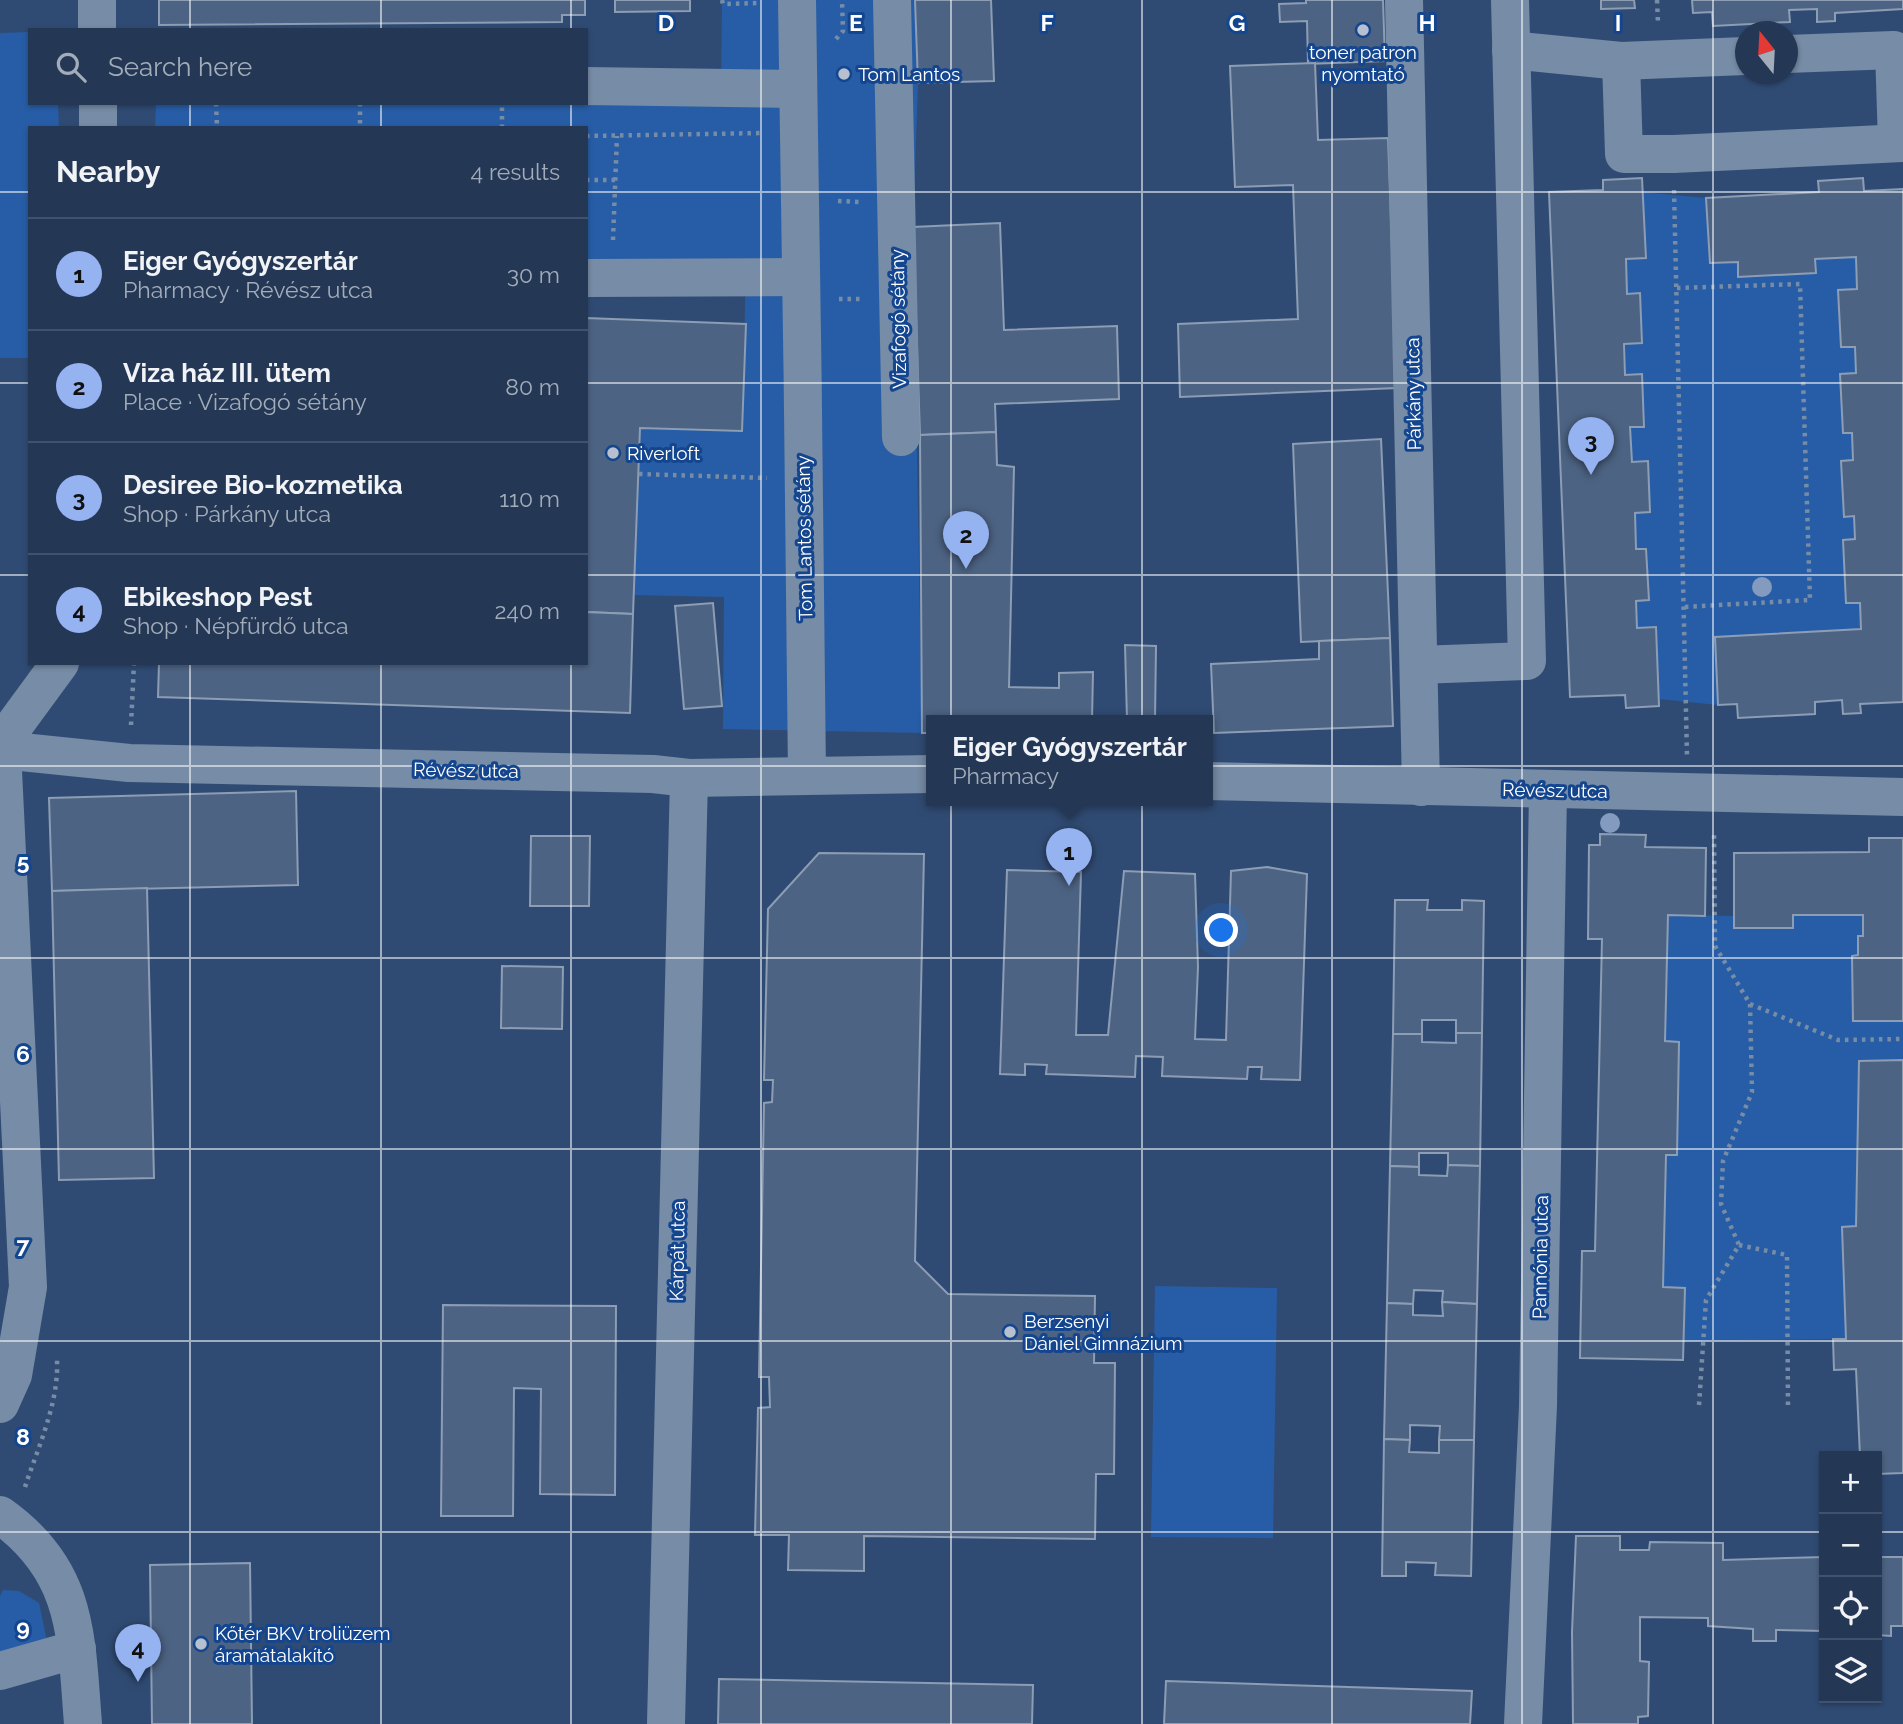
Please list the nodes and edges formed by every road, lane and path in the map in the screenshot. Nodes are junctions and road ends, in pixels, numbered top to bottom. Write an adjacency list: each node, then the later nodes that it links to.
1 (97, 0): 8 (street)
2 (797, 0): 14 (street, Tom Lantos sétány)
3 (892, 0): 31 (street, Vizafogó sétány)
4 (1404, 0): 42 (street, Párkány utca)
5 (1510, 0): 9 (street)
6 (1657, 0): 7 (path)
7 (1657, 16)
8 (97, 28)
9 (1511, 50): 12 (street); 42 (street)
10 (1798, 54): 26 (street)
11 (1735, 55): 12 (street)
12 (1621, 61): 27 (street)
13 (588, 86): 14 (street)
14 (799, 89): 23 (street, Tom Lantos sétány)
15 (98, 105): 19 (street)
16 (216, 105): 20 (path)
17 (359, 105): 21 (path)
18 (502, 105): 22 (path)
19 (98, 126)
20 (218, 126)
21 (360, 126)
22 (502, 126)
23 (800, 132): 25 (path); 30 (street, Tom Lantos sétány)
24 (588, 136): 25 (path)
25 (617, 136): 29 (path)
26 (1900, 143): 27 (street)
27 (1674, 155): 34 (path)
28 (588, 180): 29 (path)
29 (615, 180): 32 (path)
30 (802, 201): 31 (path); 33 (street, Tom Lantos sétány)
31 (896, 202): 35 (street, Vizafogó sétány)
32 (599, 278): 33 (street)
33 (799, 288): 35 (path); 38 (street, Tom Lantos sétány)
34 (1676, 288): 39 (path); 39 (path)
35 (898, 299): 36 (street, Vizafogó sétány)
36 (901, 437)
37 (639, 474): 38 (path)
38 (803, 479): 46 (street, Tom Lantos sétány)
39 (1683, 607): 52 (path)
40 (59, 665): 43 (street)
41 (134, 665): 44 (path)
42 (1419, 665): 49 (street, Párkány utca)
43 (2, 750): 44 (street, Révész utca); 51 (street)
44 (129, 763): 47 (street, Révész utca)
45 (926, 774): 46 (street, Révész utca)
46 (807, 775): 47 (street, Révész utca)
47 (689, 778): 64 (street, Kárpát utca)
48 (1213, 781): 49 (street, Révész utca)
49 (1421, 787): 50 (street, Révész utca)
50 (1548, 790): 52 (street, Révész utca); 65 (street, Pannónia utca)
51 (1, 791): 57 (street)
52 (1701, 792): 53 (street, Révész utca); 54 (path)
53 (1903, 797)
54 (1750, 1004): 55 (path); 56 (path)
55 (1903, 1039)
56 (1739, 1245): 58 (path); 59 (path)
57 (0, 1404)
58 (1699, 1405)
59 (1788, 1405)
60 (0, 1515): 61 (street)
61 (77, 1649): 62 (street); 63 (street)
62 (0, 1671)
63 (83, 1724)
64 (666, 1724)
65 (1523, 1724)

